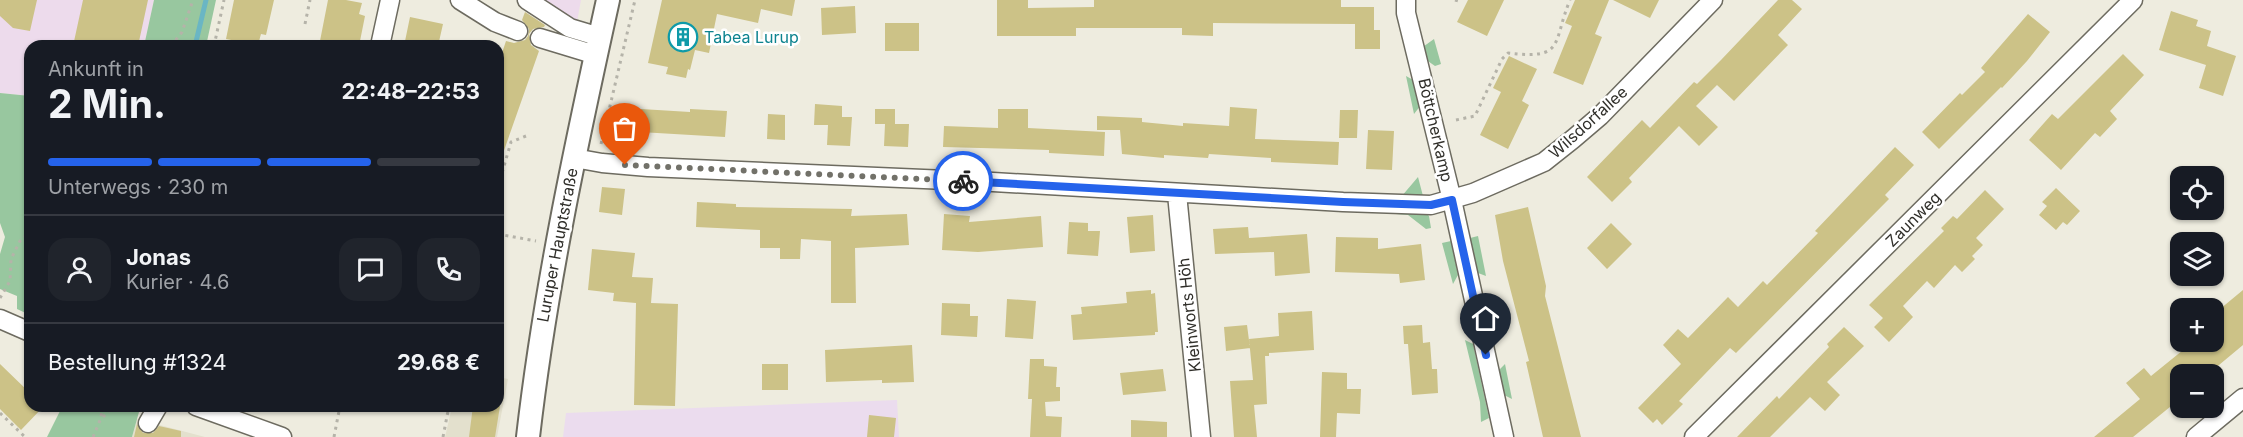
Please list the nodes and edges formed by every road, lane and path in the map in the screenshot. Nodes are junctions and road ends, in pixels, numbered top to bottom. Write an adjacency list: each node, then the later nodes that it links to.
1 (194, 0): 18 (path)
2 (224, 0): 19 (path)
3 (310, 0): 15 (path)
4 (390, 0): 20 (street)
5 (460, 0): 16 (street)
6 (527, 0): 21 (street)
7 (608, 0): 21 (main road, Luruper Hauptstraße)
8 (635, 0): 24 (path)
9 (1406, 0): 28 (street, Böttcherkamp)
10 (1455, 0): 14 (path)
11 (1570, 0): 22 (path)
12 (1713, 0): 28 (street, Wilsdorfallee)
13 (2133, 0): 53 (street, Zaunweg)
14 (1462, 2)
15 (305, 24)
16 (518, 31)
17 (540, 38): 21 (street)
18 (176, 40)
19 (215, 40)
20 (381, 40)
21 (598, 46): 25 (main road, Luruper Hauptstraße)
22 (1456, 120)
23 (526, 136): 26 (path)
24 (602, 137)
25 (574, 158): 27 (street, Wilsdorfallee); 50 (main road, Luruper Hauptstraße)
26 (504, 168)
27 (1177, 194): 28 (street, Wilsdorfallee); 51 (street, Kleinworts Höh)
28 (1452, 200): 52 (street, Böttcherkamp)
29 (504, 235): 31 (path)
30 (24, 237): 32 (path)
31 (536, 241)
32 (0, 298)
33 (0, 319): 34 (street)
34 (24, 329)
35 (2243, 398): 54 (street)
36 (102, 412): 43 (path)
37 (108, 412): 43 (path)
38 (154, 412): 44 (street)
39 (213, 412): 47 (street)
40 (339, 412): 48 (path)
41 (449, 412): 49 (path)
42 (0, 413): 45 (path)
43 (101, 418): 46 (path)
44 (148, 423)
45 (25, 437)
46 (93, 437)
47 (282, 437)
48 (334, 437)
49 (443, 437)
50 (528, 437)
51 (1201, 437)
52 (1504, 437)
53 (1694, 437)
54 (2196, 437)

